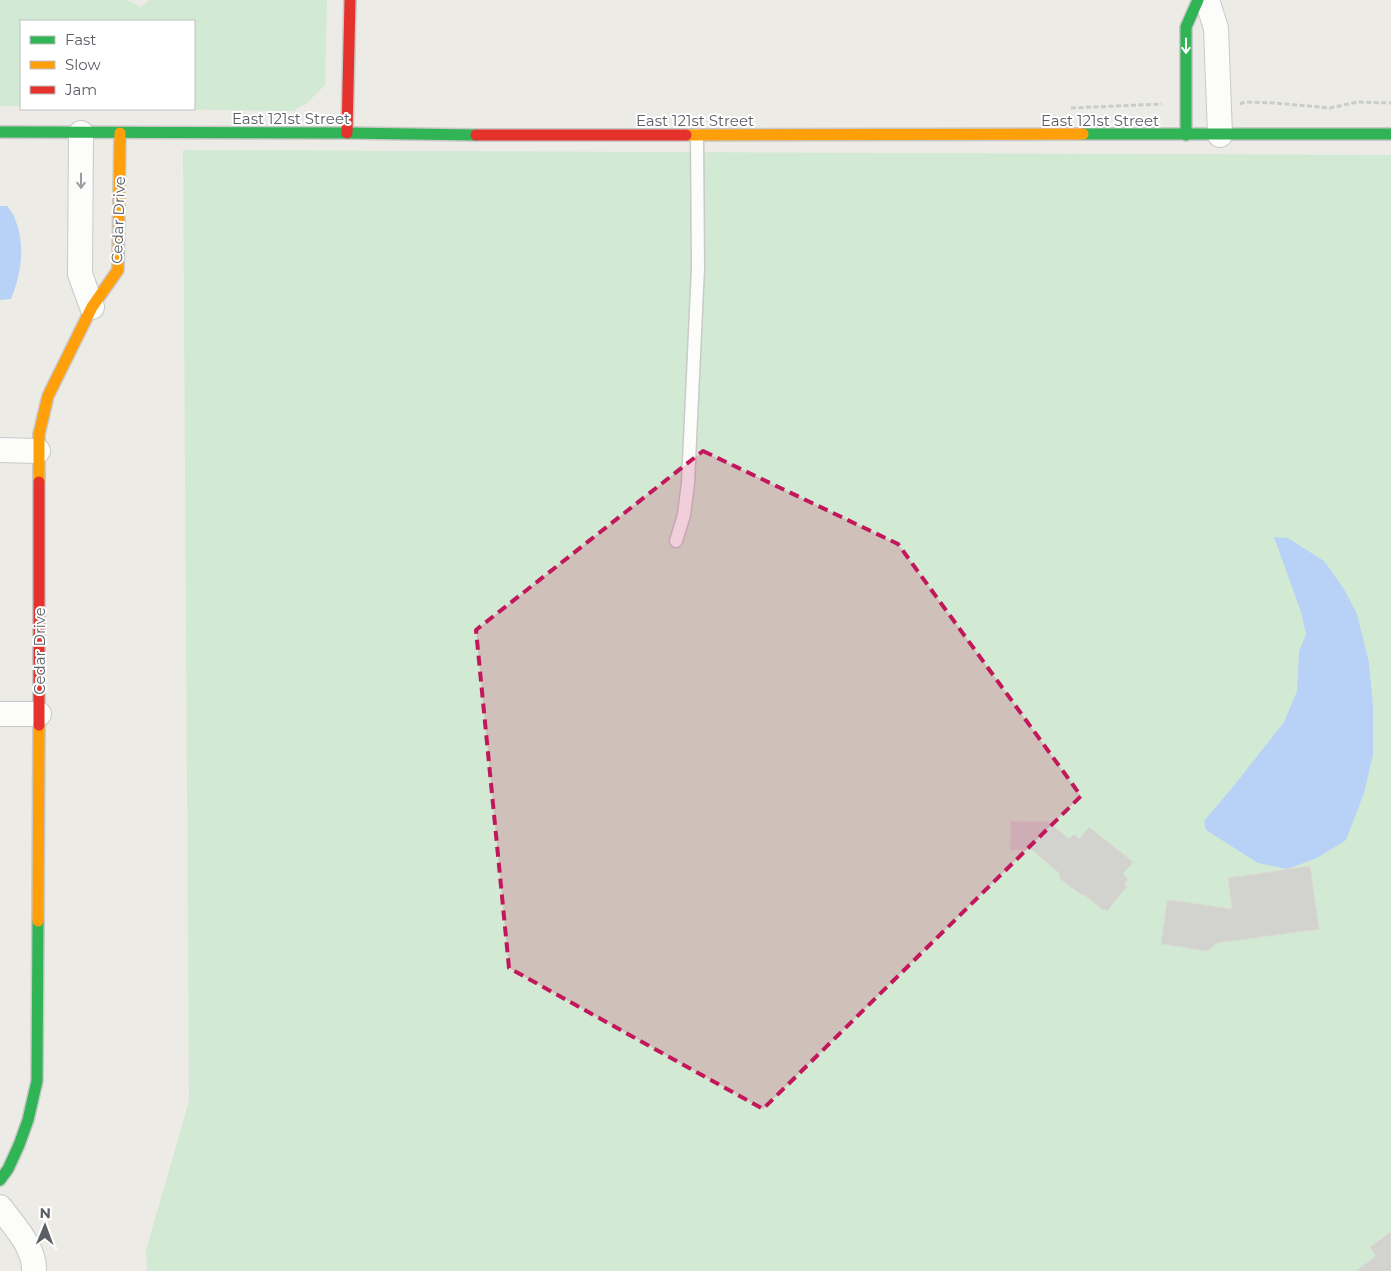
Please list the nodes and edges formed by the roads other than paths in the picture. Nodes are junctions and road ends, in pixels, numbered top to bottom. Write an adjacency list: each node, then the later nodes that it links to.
1 (350, 0): 7 (street)
2 (1198, 0): 10 (street, one-way to 10)
3 (1207, 0): 11 (street)
4 (0, 132): 5 (street, East 121st Street)
5 (81, 133): 6 (street, East 121st Street); 12 (street, one-way to 12)
6 (120, 133): 7 (street, East 121st Street); 12 (street, Cedar Drive)
7 (347, 133): 9 (street, East 121st Street)
8 (1391, 134): 11 (street, East 121st Street)
9 (697, 135): 10 (street, East 121st Street); 15 (lane)
10 (1186, 135): 11 (street, East 121st Street)
11 (1220, 135)
12 (92, 307): 14 (street, Cedar Drive)
13 (0, 450): 14 (street)
14 (38, 451): 17 (street, Cedar Drive)
15 (676, 541)
16 (0, 714): 17 (street)
17 (39, 714): 18 (street, Cedar Drive)
18 (0, 1180)
19 (0, 1207): 20 (street)
20 (34, 1271)

